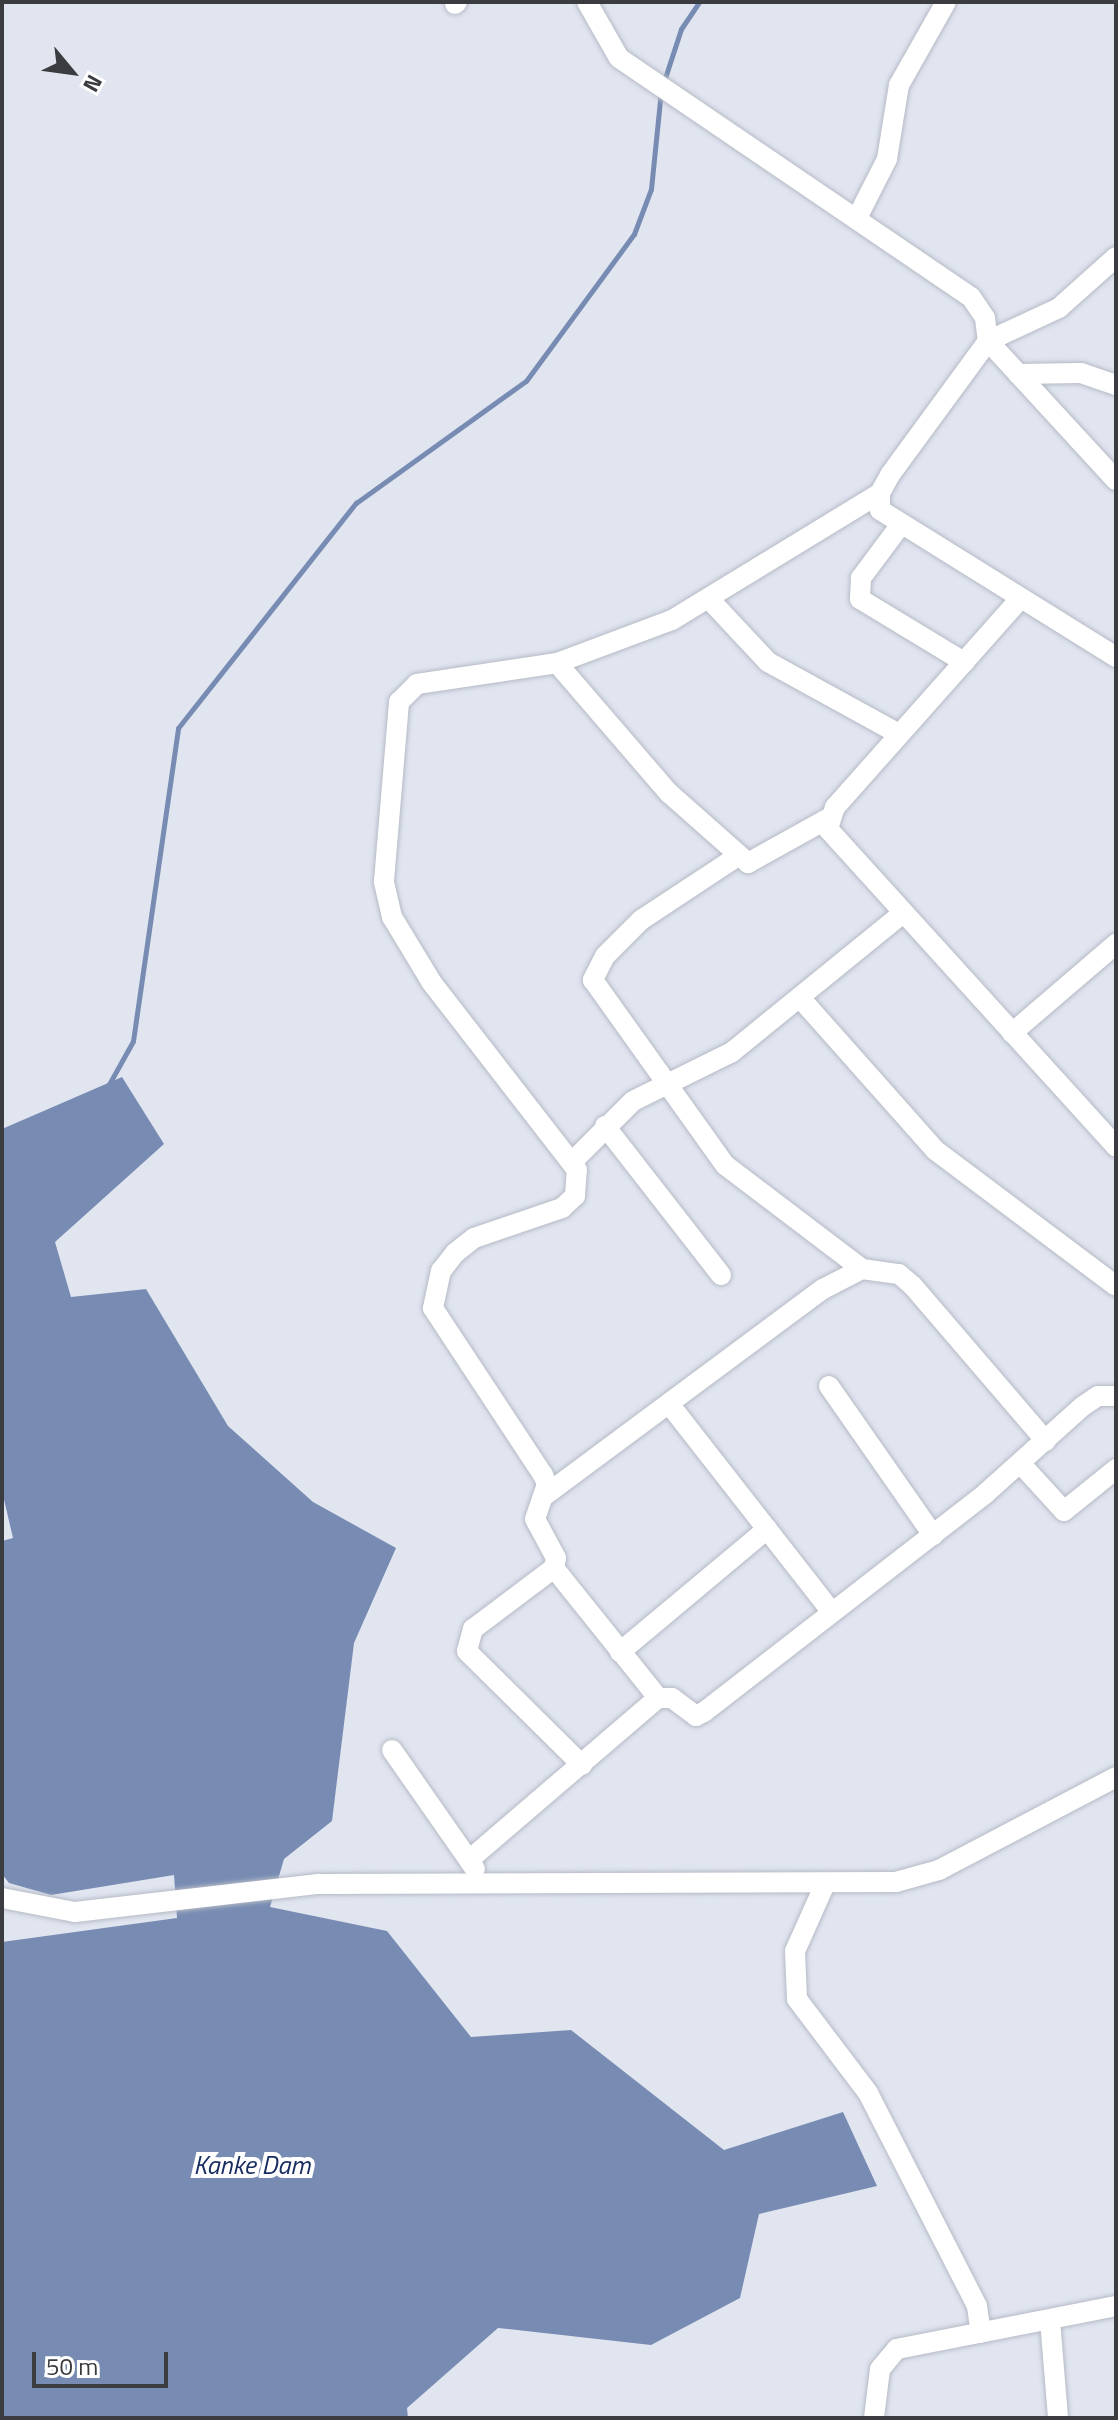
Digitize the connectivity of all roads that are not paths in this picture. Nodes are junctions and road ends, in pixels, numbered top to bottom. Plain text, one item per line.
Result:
1 (587, 2) edge
2 (946, 2) edge
3 (858, 216) junction
4 (1116, 257) edge
5 (988, 341) junction
6 (1018, 374) junction
7 (1116, 385) edge
8 (1116, 480) edge
9 (880, 493) junction
10 (899, 527) junction
11 (709, 599) junction
12 (1019, 600) junction
13 (1116, 657) edge
14 (964, 662) junction
15 (557, 663) junction
16 (899, 734) junction
17 (827, 819) junction
18 (738, 856) junction
19 (903, 913) junction
20 (1116, 944) edge
21 (802, 1000) junction
22 (1012, 1033) junction
23 (668, 1083) junction
24 (605, 1126) junction
25 (1116, 1147) edge
26 (572, 1162) junction
27 (862, 1269) junction
28 (721, 1275) dead end
29 (1116, 1286) edge
30 (829, 1386) dead end
31 (1116, 1396) edge
32 (670, 1405) junction
33 (1046, 1441) junction
34 (1020, 1463) junction
35 (1116, 1469) edge
36 (544, 1496) junction
37 (767, 1529) junction
38 (933, 1535) junction
39 (554, 1568) junction
40 (831, 1611) junction
41 (620, 1652) junction
42 (658, 1698) junction
43 (392, 1750) dead end
44 (582, 1765) junction
45 (1116, 1777) edge
46 (469, 1860) junction
47 (484, 1883) junction
48 (825, 1884) junction
49 (2, 1898) edge
50 (1116, 2306) edge
51 (1050, 2320) junction
52 (981, 2333) junction
53 (874, 2418) edge
54 (1058, 2418) edge

1 - 3 street
2 - 3 street
3 - 5 street
4 - 5 street
5 - 6 street
5 - 9 street
6 - 7 street
6 - 8 street
9 - 10 street
9 - 11 street
10 - 12 street
10 - 14 street
11 - 15 street
11 - 16 street
12 - 13 street
12 - 14 street
14 - 16 street
15 - 18 street
15 - 26 street
16 - 17 street
17 - 18 street
17 - 19 street
18 - 23 street
19 - 21 street
19 - 22 street
20 - 22 street
21 - 23 street
21 - 29 street
22 - 25 street
23 - 24 street
23 - 27 street
24 - 26 street
24 - 28 street
26 - 36 street
27 - 32 street
27 - 33 street
30 - 38 street
31 - 33 street
32 - 36 street
32 - 37 street
33 - 34 street
34 - 35 street
34 - 38 street
36 - 39 street
37 - 40 street
37 - 41 street
38 - 40 street
39 - 41 street
39 - 44 street
40 - 42 street
41 - 42 street
42 - 44 street
43 - 46 street
44 - 46 street
45 - 48 street
46 - 47 street
47 - 48 street
47 - 49 street
48 - 52 street
50 - 51 street
51 - 52 street
51 - 54 street
52 - 53 street

